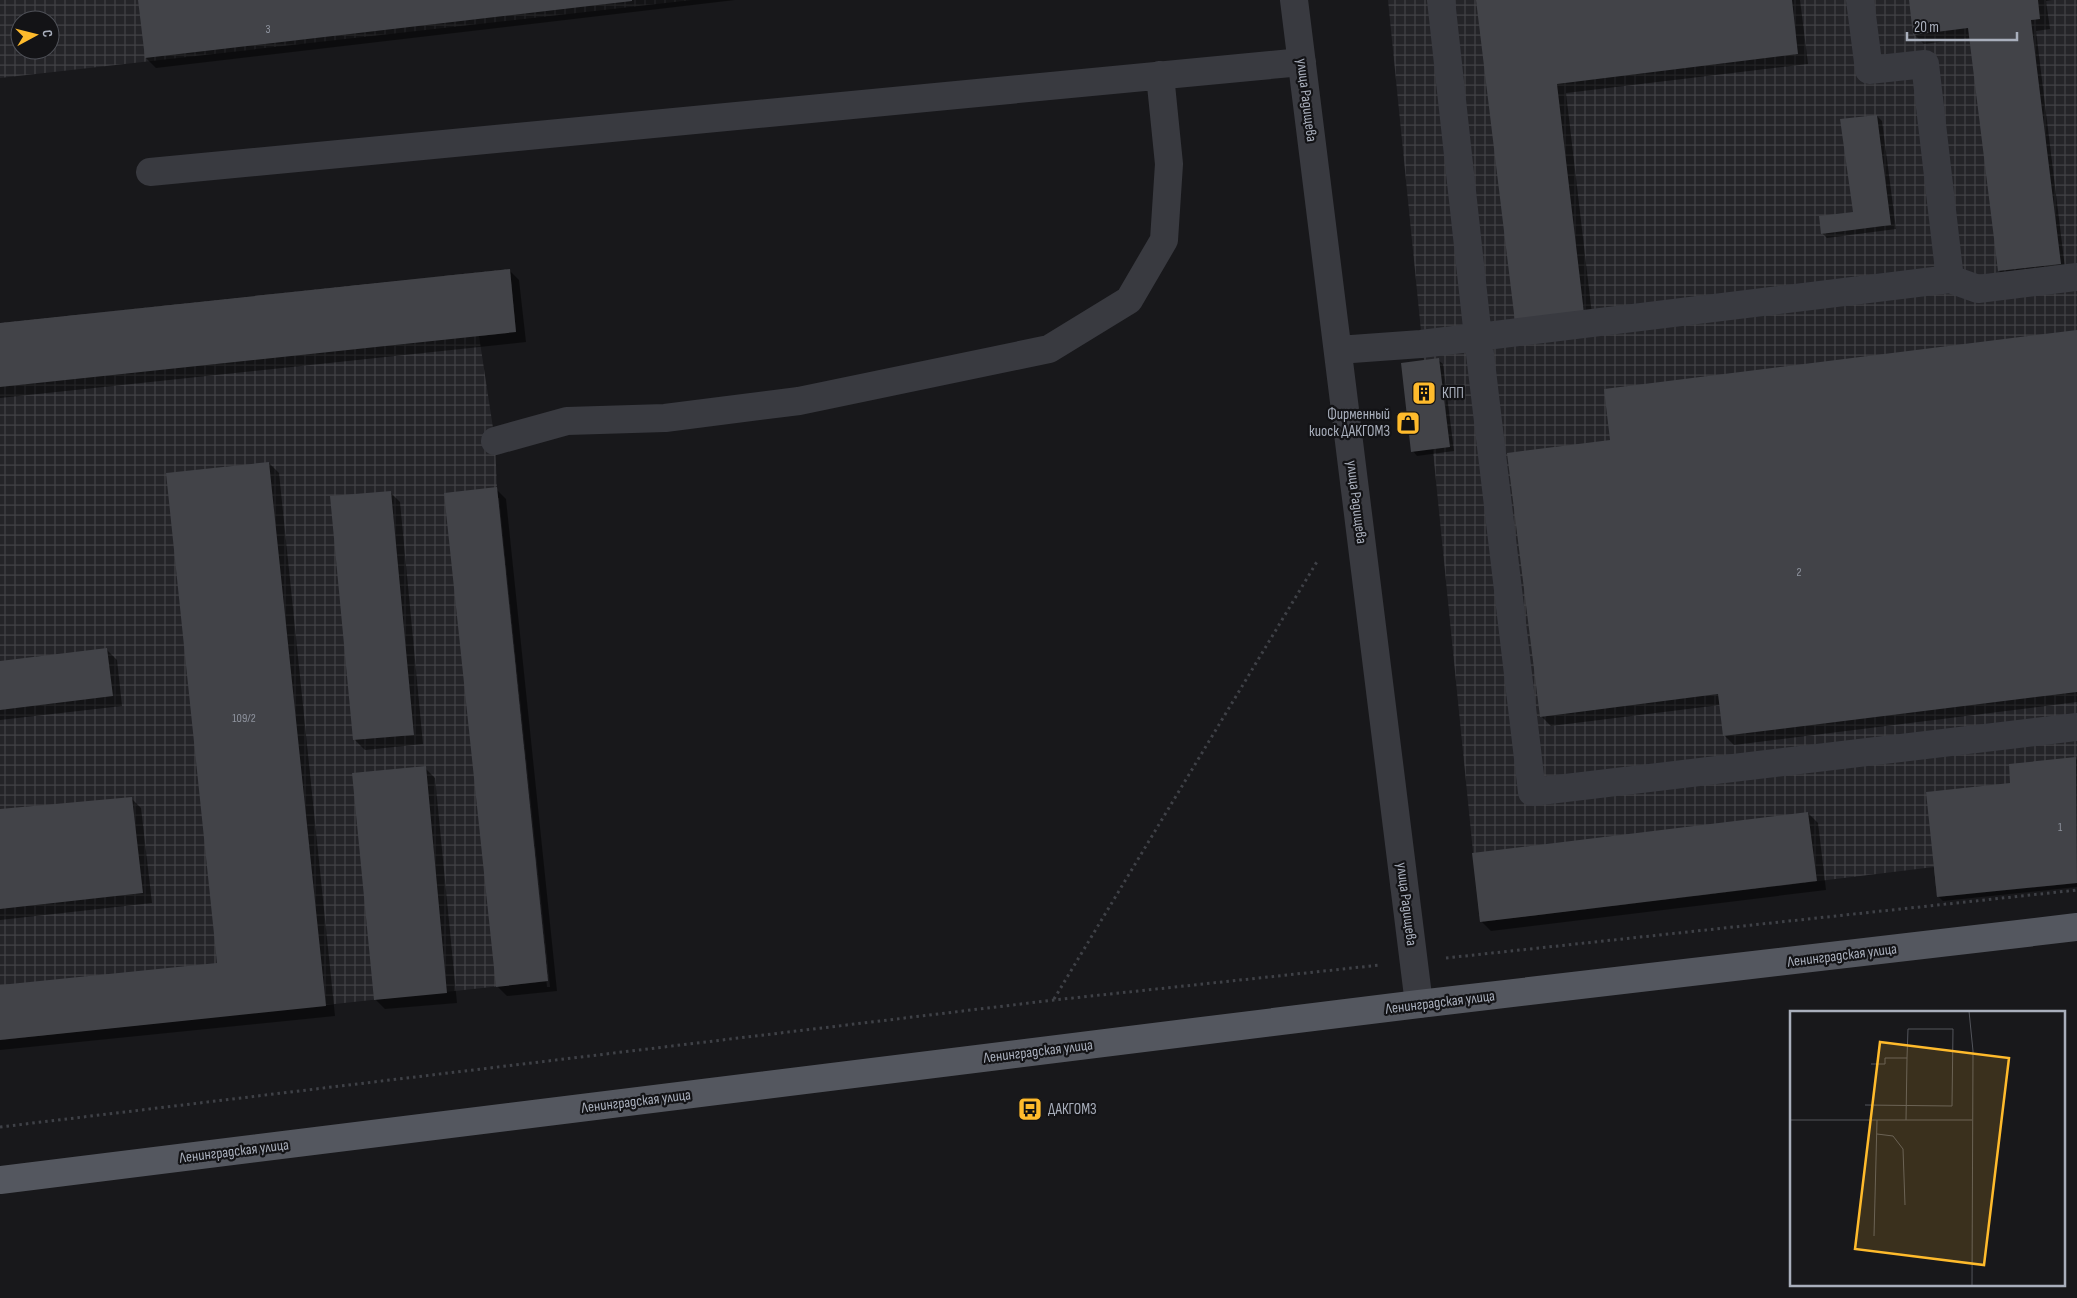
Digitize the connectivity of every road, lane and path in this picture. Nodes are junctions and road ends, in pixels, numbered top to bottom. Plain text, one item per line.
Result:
1 (1294, 0) edge
2 (1441, 0) edge
3 (1860, 0) edge
4 (1302, 62) junction
5 (1160, 75) junction
6 (150, 172) dead end
7 (2077, 277) edge
8 (1950, 279) junction
9 (1478, 338) junction
10 (1338, 350) junction
11 (495, 441) dead end
12 (1318, 560) dead end
13 (2077, 727) edge
14 (2077, 890) edge
15 (2077, 927) edge
16 (1414, 961) junction
17 (1054, 1000) junction
18 (1419, 1004) junction
19 (0, 1127) edge
20 (0, 1180) edge

1 - 4 street, улица Радищева
2 - 9 street
3 - 8 street
4 - 5 street
4 - 10 street, улица Радищева
5 - 6 street
5 - 11 street
7 - 8 street
8 - 9 street
9 - 10 street
9 - 13 street
10 - 16 street, улица Радищева
12 - 17 path
14 - 16 path
15 - 18 main road, Ленинградская улица
16 - 17 path
16 - 18 street, улица Радищева
17 - 19 path
18 - 20 main road, Ленинградская улица

